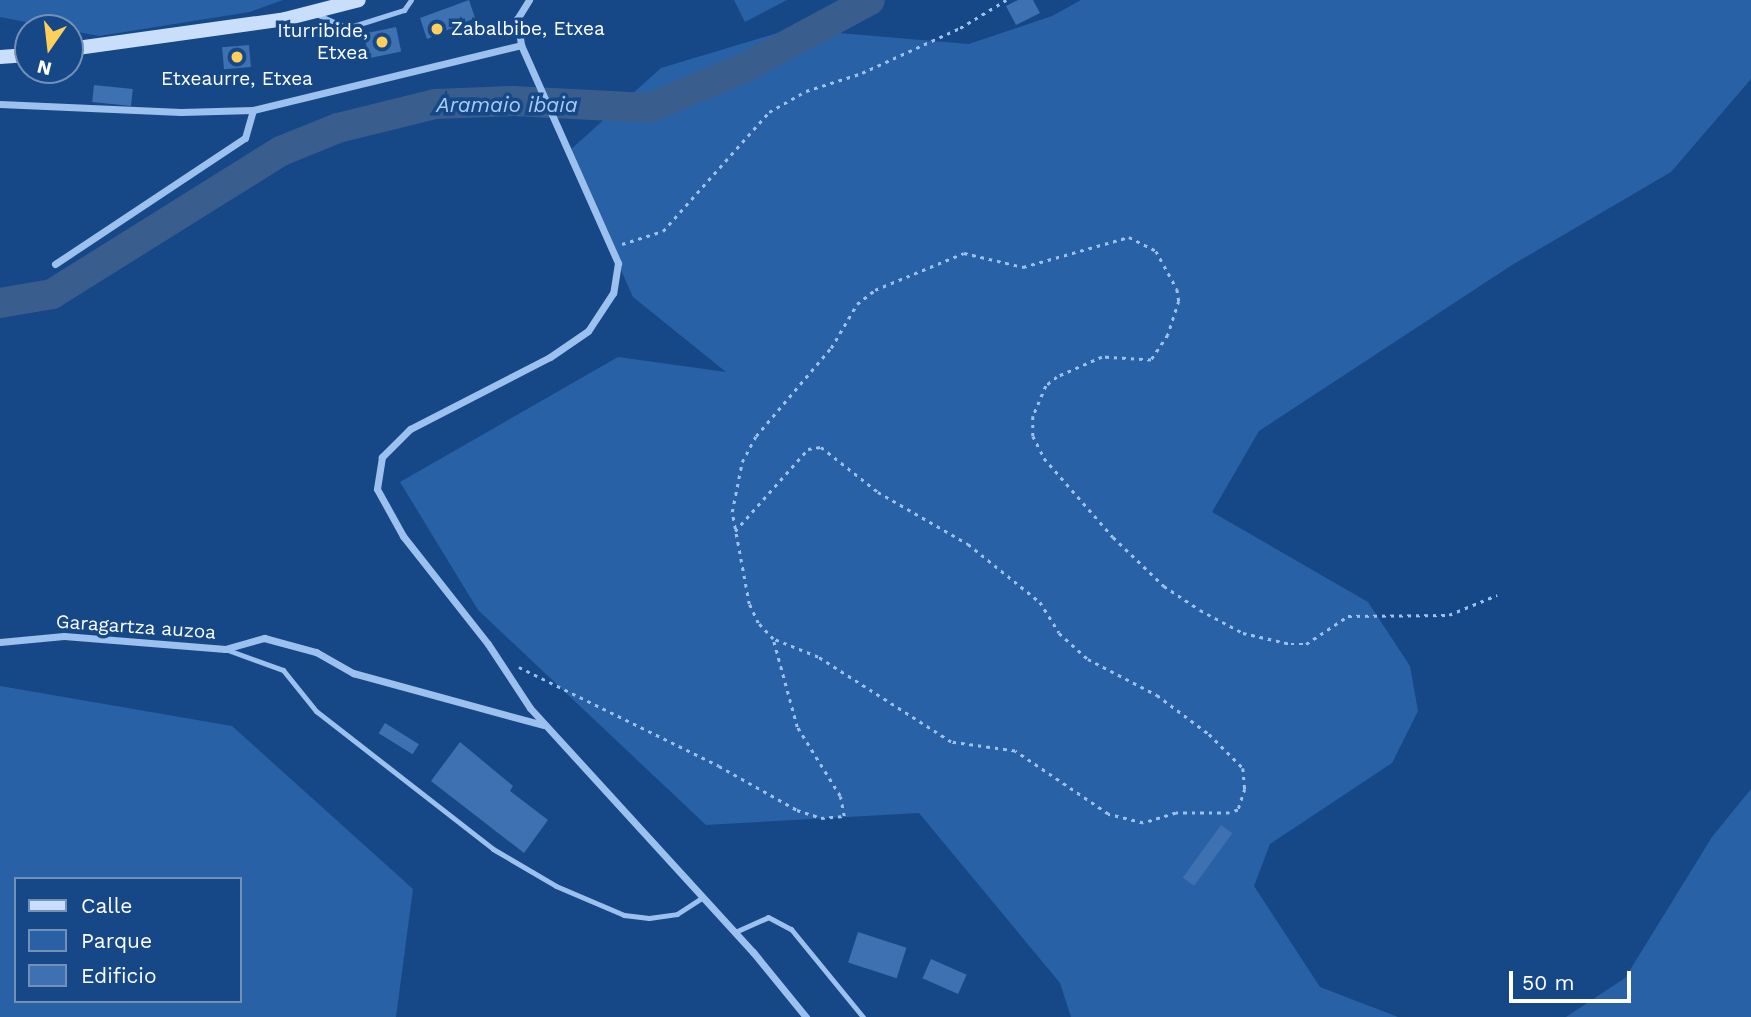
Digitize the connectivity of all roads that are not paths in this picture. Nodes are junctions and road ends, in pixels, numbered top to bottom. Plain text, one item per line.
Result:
1 (359, 0) edge
2 (411, 0) edge
3 (529, 0) edge
4 (313, 12) junction
5 (521, 45) junction
6 (84, 47) edge
7 (0, 104) edge
8 (253, 110) junction
9 (55, 264) dead end
10 (0, 642) edge
11 (225, 649) junction
12 (547, 726) junction
13 (703, 897) junction
14 (735, 932) junction
15 (806, 1017) edge
16 (863, 1017) edge

1 - 4 main road
2 - 4 lane
3 - 5 street
4 - 6 main road
5 - 8 street
5 - 12 street
7 - 8 street
8 - 9 street
10 - 11 street, Garagartza auzoa
11 - 12 street, Garagartza auzoa
11 - 13 lane
12 - 13 street
13 - 14 street
14 - 15 street
14 - 16 lane

